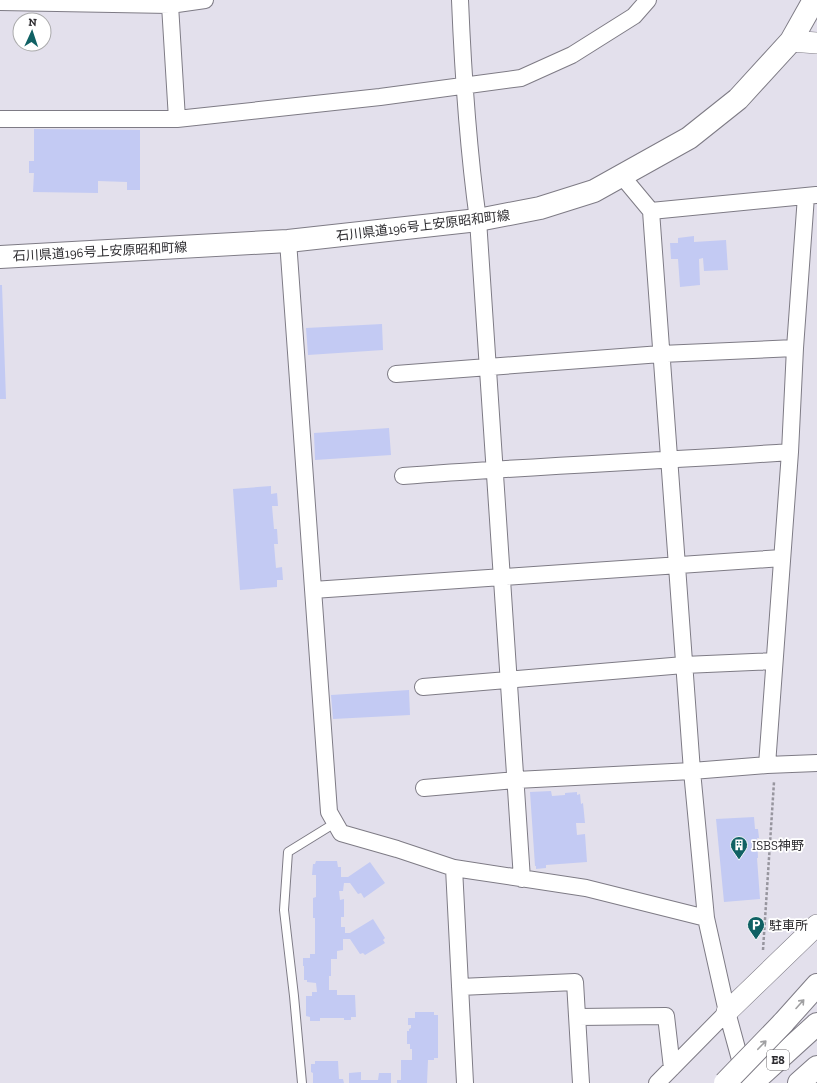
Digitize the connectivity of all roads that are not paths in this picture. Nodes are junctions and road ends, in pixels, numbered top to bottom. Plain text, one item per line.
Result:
1 (205, 0) edge
2 (460, 0) edge
3 (648, 0) edge
4 (814, 0) edge
5 (0, 2) edge
6 (169, 2) edge
7 (791, 41) junction
8 (817, 43) edge
9 (464, 86) junction
10 (0, 119) edge
11 (177, 119) junction
12 (621, 175) junction
13 (812, 195) edge
14 (650, 211) junction
15 (478, 220) junction
16 (288, 241) junction
17 (0, 257) edge
18 (795, 348) junction
19 (661, 354) junction
20 (488, 366) junction
21 (396, 374) dead end
22 (790, 452) junction
23 (669, 460) junction
24 (495, 469) junction
25 (403, 476) dead end
26 (782, 558) junction
27 (676, 565) junction
28 (502, 577) junction
29 (313, 590) junction
30 (774, 661) junction
31 (684, 665) junction
32 (509, 679) junction
33 (423, 687) dead end
34 (817, 763) edge
35 (771, 765) junction
36 (692, 771) junction
37 (516, 780) junction
38 (424, 788) dead end
39 (335, 823) junction
40 (454, 868) junction
41 (522, 879) junction
42 (706, 918) junction
43 (817, 925) edge
44 (817, 985) edge
45 (460, 987) junction
46 (727, 1012) junction
47 (578, 1017) junction
48 (810, 1031) edge
49 (672, 1068) junction
50 (302, 1083) edge
51 (465, 1083) edge
52 (582, 1083) edge
53 (657, 1083) edge
54 (726, 1083) edge
55 (746, 1083) edge
56 (752, 1083) edge

1 - 6 street
2 - 9 street
3 - 9 street
4 - 7 main road, 石川県道196号上安原昭和町線
5 - 6 street
6 - 11 street
7 - 8 street
7 - 12 main road, 石川県道196号上安原昭和町線
9 - 11 street
9 - 15 street
10 - 11 street
12 - 14 street
12 - 15 main road, 石川県道196号上安原昭和町線
13 - 14 street
13 - 18 street
14 - 19 street
15 - 16 main road, 石川県道196号上安原昭和町線
15 - 20 street
16 - 17 main road, 石川県道196号上安原昭和町線
16 - 29 street
18 - 19 street
18 - 22 street
19 - 20 street
19 - 23 street
20 - 21 street
20 - 24 street
22 - 23 street
22 - 26 street
23 - 24 street
23 - 27 street
24 - 25 street
24 - 28 street
26 - 27 street
26 - 30 street
27 - 28 street
27 - 31 street
28 - 29 street
28 - 32 street
29 - 39 street
30 - 31 street
30 - 35 street
31 - 32 street
31 - 36 street
32 - 33 street
32 - 37 street
34 - 35 street
35 - 36 street
36 - 37 street
36 - 42 street
37 - 38 street
37 - 41 street
39 - 40 street
39 - 50 lane
40 - 41 street
40 - 45 street
41 - 42 street
42 - 46 street
43 - 46 street
54 -> 44 main road, bridge
45 - 47 street
45 - 51 street
46 - 49 street
46 - 55 street
47 - 49 street
47 - 52 street
48 - 56 main road, E8
49 - 53 street

